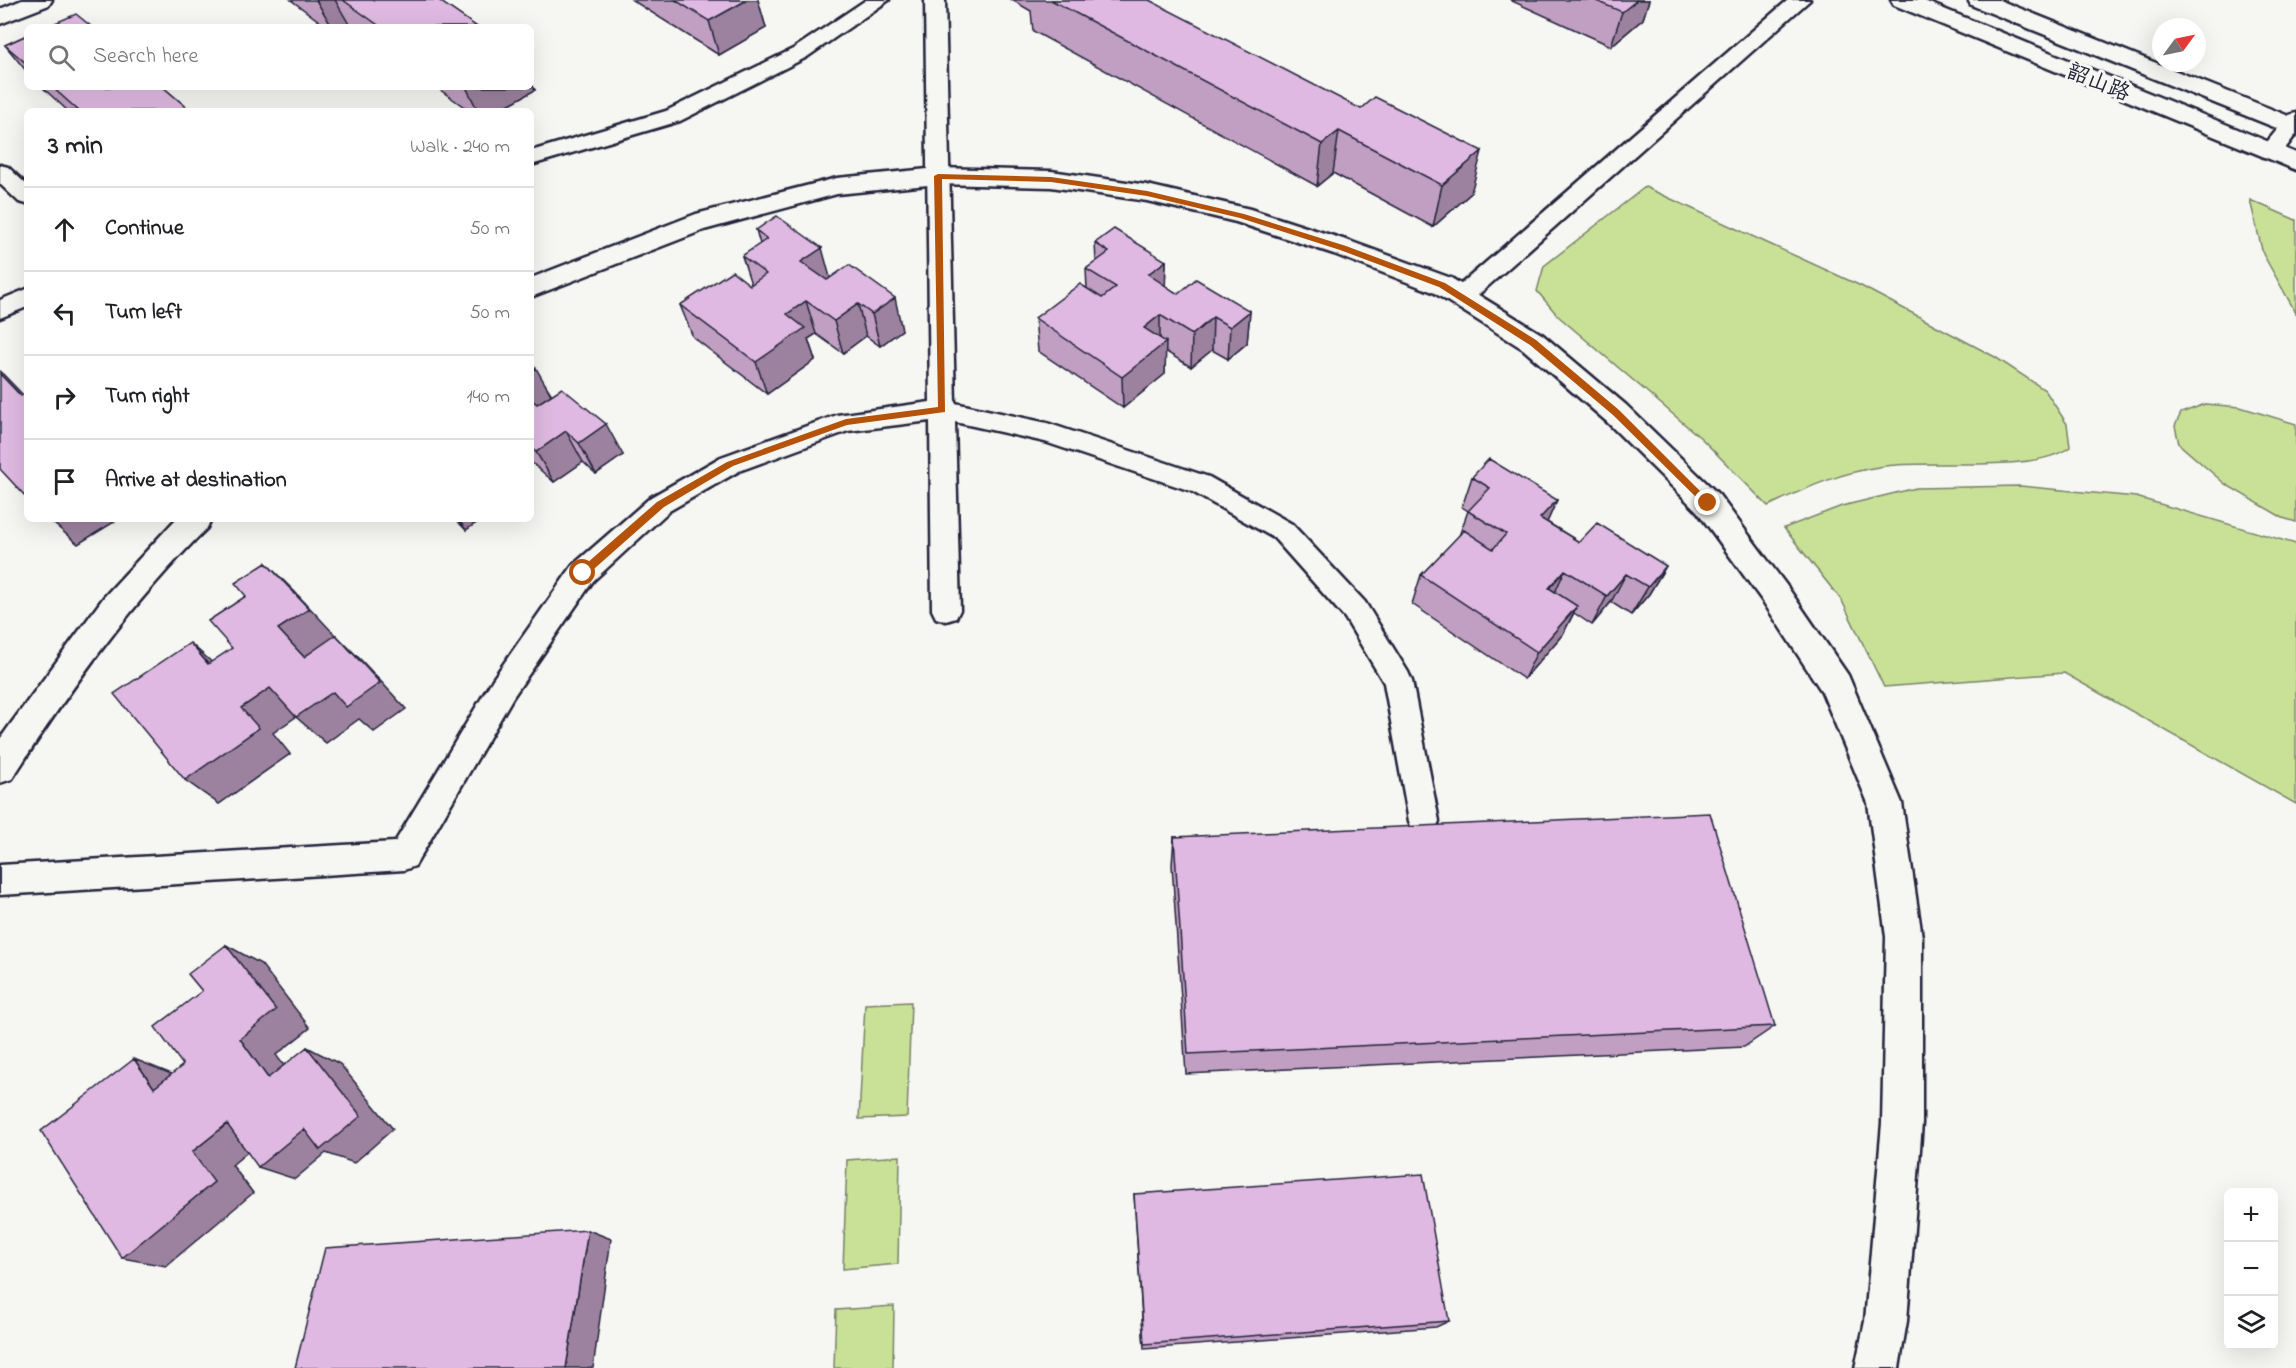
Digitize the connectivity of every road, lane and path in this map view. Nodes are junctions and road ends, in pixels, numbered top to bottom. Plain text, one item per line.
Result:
1 (41, 0) edge
2 (879, 0) edge
3 (935, 0) edge
4 (1800, 0) edge
5 (1902, 0) edge
6 (1979, 0) edge
7 (0, 17) edge
8 (2294, 125) edge
9 (2271, 152) junction
10 (534, 157) edge
11 (2296, 162) edge
12 (0, 172) edge
13 (938, 176) junction
14 (24, 194) edge
15 (534, 287) edge
16 (1461, 297) junction
17 (24, 298) edge
18 (0, 310) edge
19 (942, 410) junction
20 (193, 522) edge
21 (946, 610) dead end
22 (0, 768) edge
23 (1424, 821) dead end
24 (0, 880) edge
25 (1877, 1368) edge

1 - 7 street
2 - 10 lane
3 - 13 lane
4 - 16 lane
5 - 9 street, 韶山路
6 - 8 street, 韶山路
8 - 9 lane
9 - 11 street, 韶山路
12 - 14 lane
13 - 15 street
13 - 16 street
13 - 19 lane
16 - 25 street
17 - 18 lane
19 - 21 lane
19 - 23 lane
19 - 24 lane
20 - 22 street

